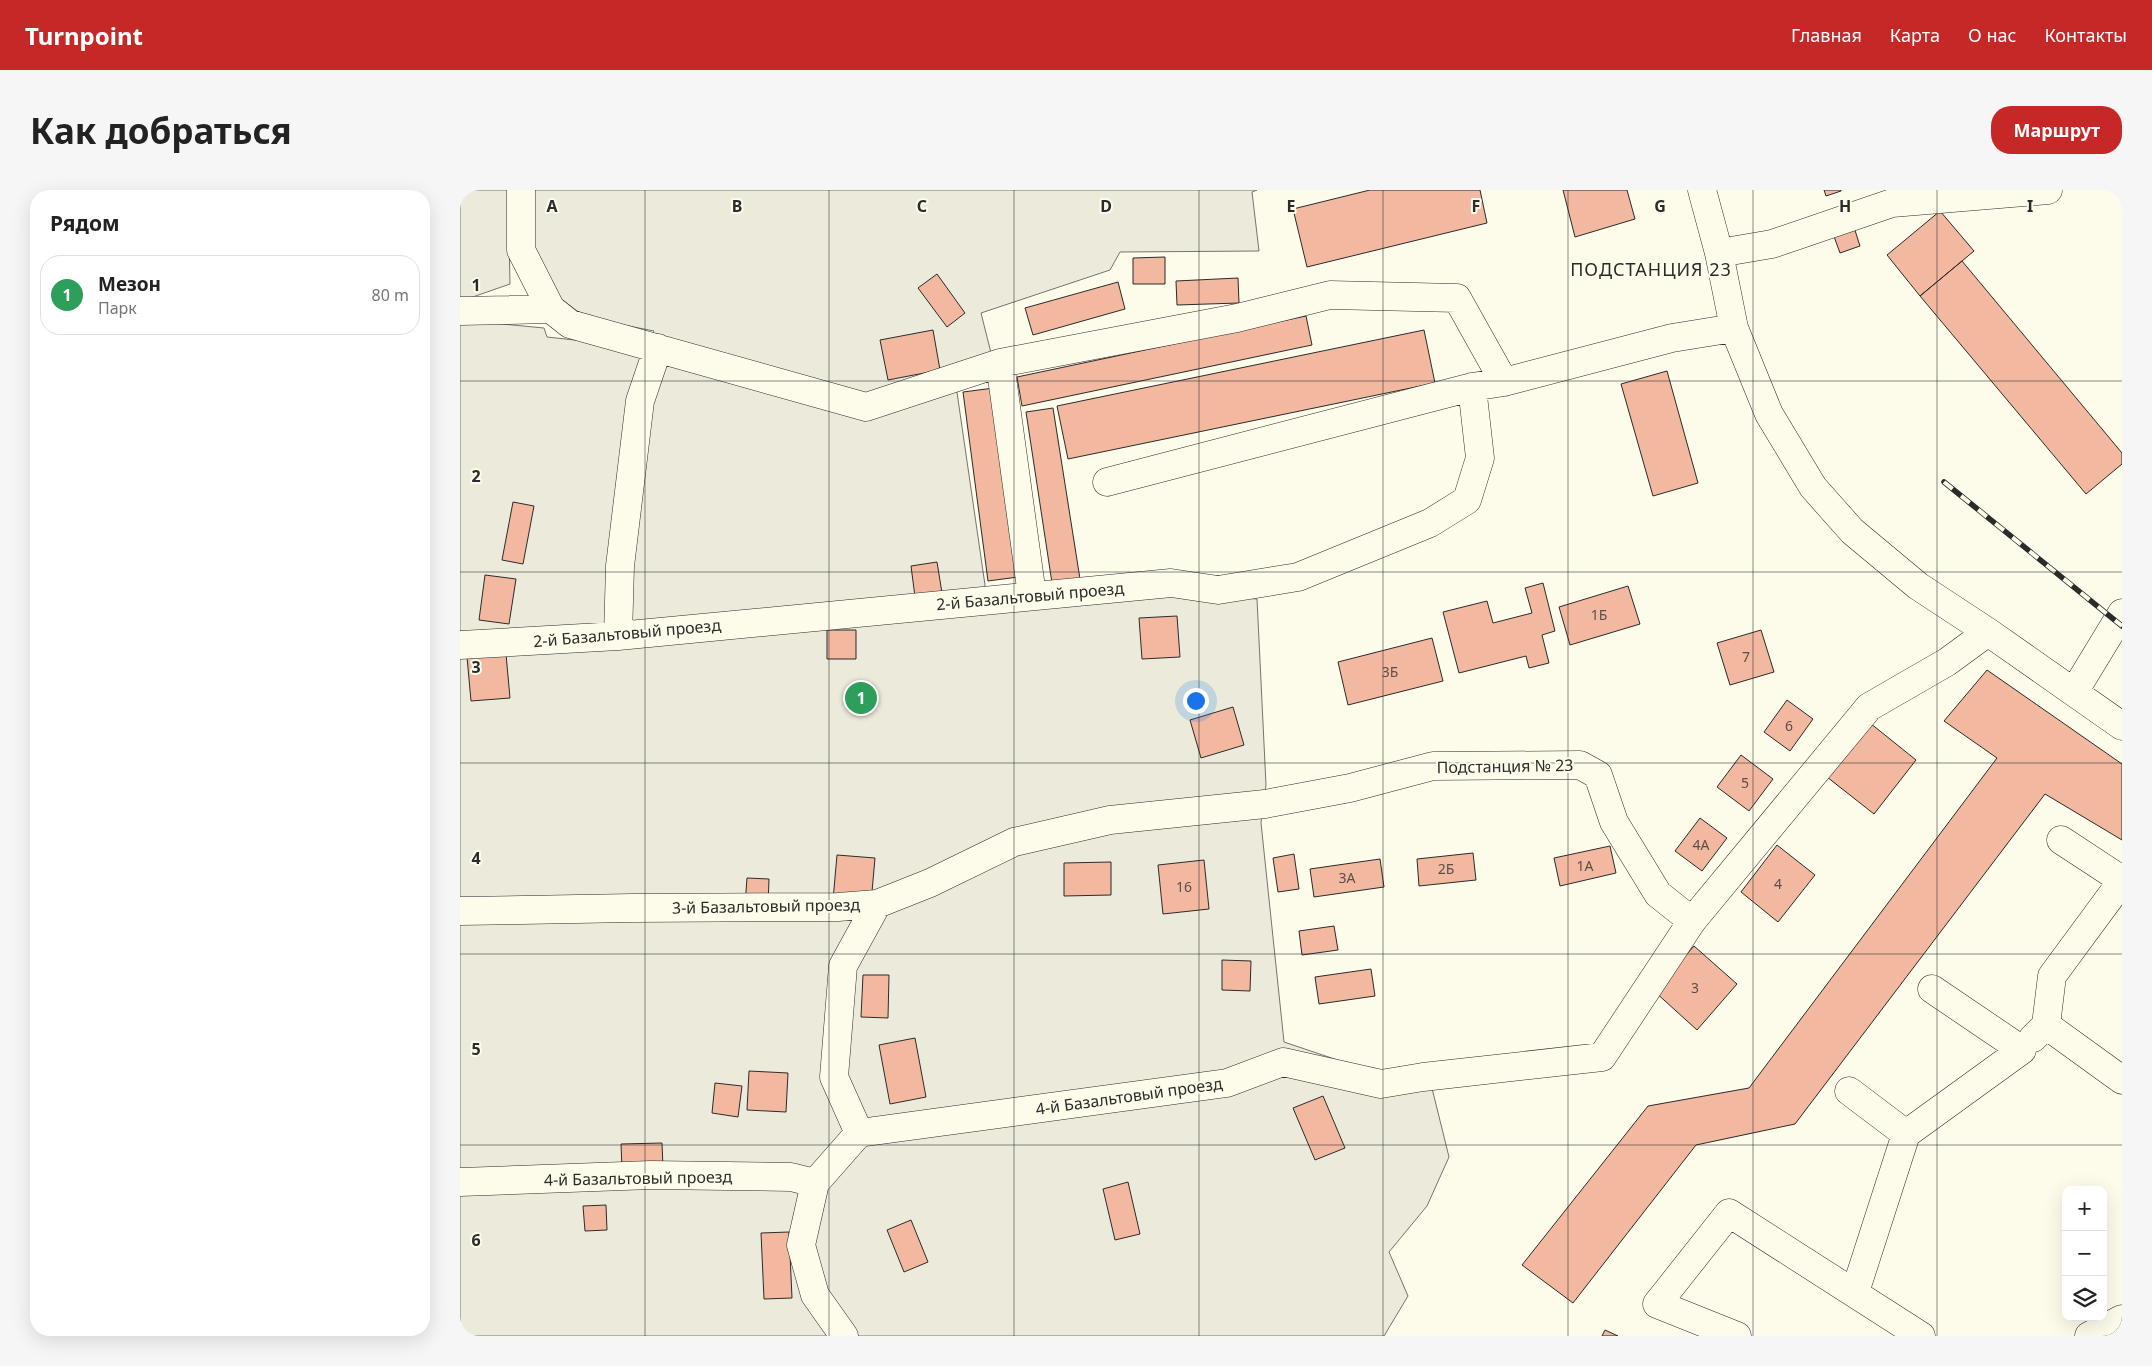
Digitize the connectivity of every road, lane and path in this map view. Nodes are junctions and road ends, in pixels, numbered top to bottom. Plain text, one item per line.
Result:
1 (521, 190) edge
2 (1702, 190) edge
3 (2048, 190) edge
4 (1890, 196) edge
5 (1719, 253) junction
6 (551, 309) junction
7 (460, 311) edge
8 (1734, 328) junction
9 (658, 348) junction
10 (1000, 363) junction
11 (1504, 382) junction
12 (1472, 386) junction
13 (1107, 482) dead end
14 (1032, 595) junction
15 (2122, 613) edge
16 (1988, 632) junction
17 (618, 636) junction
18 (460, 645) edge
19 (2074, 692) junction
20 (2122, 726) edge
21 (1266, 804) joint
22 (2061, 840) dead end
23 (2122, 881) edge
24 (877, 904) junction
25 (460, 911) edge
26 (1692, 921) junction
27 (1932, 989) dead end
28 (2046, 1025) junction
29 (2022, 1050) junction
30 (2122, 1080) edge
31 (1849, 1091) dead end
32 (859, 1134) junction
33 (1906, 1134) junction
34 (460, 1182) edge
35 (815, 1183) junction
36 (1855, 1292) junction
37 (2122, 1320) edge
38 (844, 1336) edge
39 (1737, 1336) edge
40 (1921, 1336) edge
41 (2089, 1336) edge

1 - 6 street
2 - 5 street
3 - 4 street
4 - 5 street
5 - 8 street
6 - 7 street
6 - 9 street
8 - 11 street
8 - 16 street
9 - 10 street
9 - 17 street
10 - 11 street
10 - 14 street
11 - 12 street
12 - 13 street
12 - 14 street, 2-й Базальтовый проезд
14 - 17 street, 2-й Базальтовый проезд
15 - 19 street
16 - 19 street
16 - 26 street
17 - 18 street, 2-й Базальтовый проезд
19 - 20 street
21 - 24 street, 3-й Базальтовый проезд
21 - 26 street, Подстанция № 23
22 - 23 street
23 - 28 street
24 - 25 street, 3-й Базальтовый проезд
24 - 32 street
26 - 32 street, 4-й Базальтовый проезд
27 - 29 street
28 - 29 street
28 - 30 street
29 - 33 street
31 - 33 street
32 - 35 street
33 - 36 street
34 - 35 street, 4-й Базальтовый проезд
35 - 38 street
36 - 39 street
36 - 40 street
37 - 41 street

